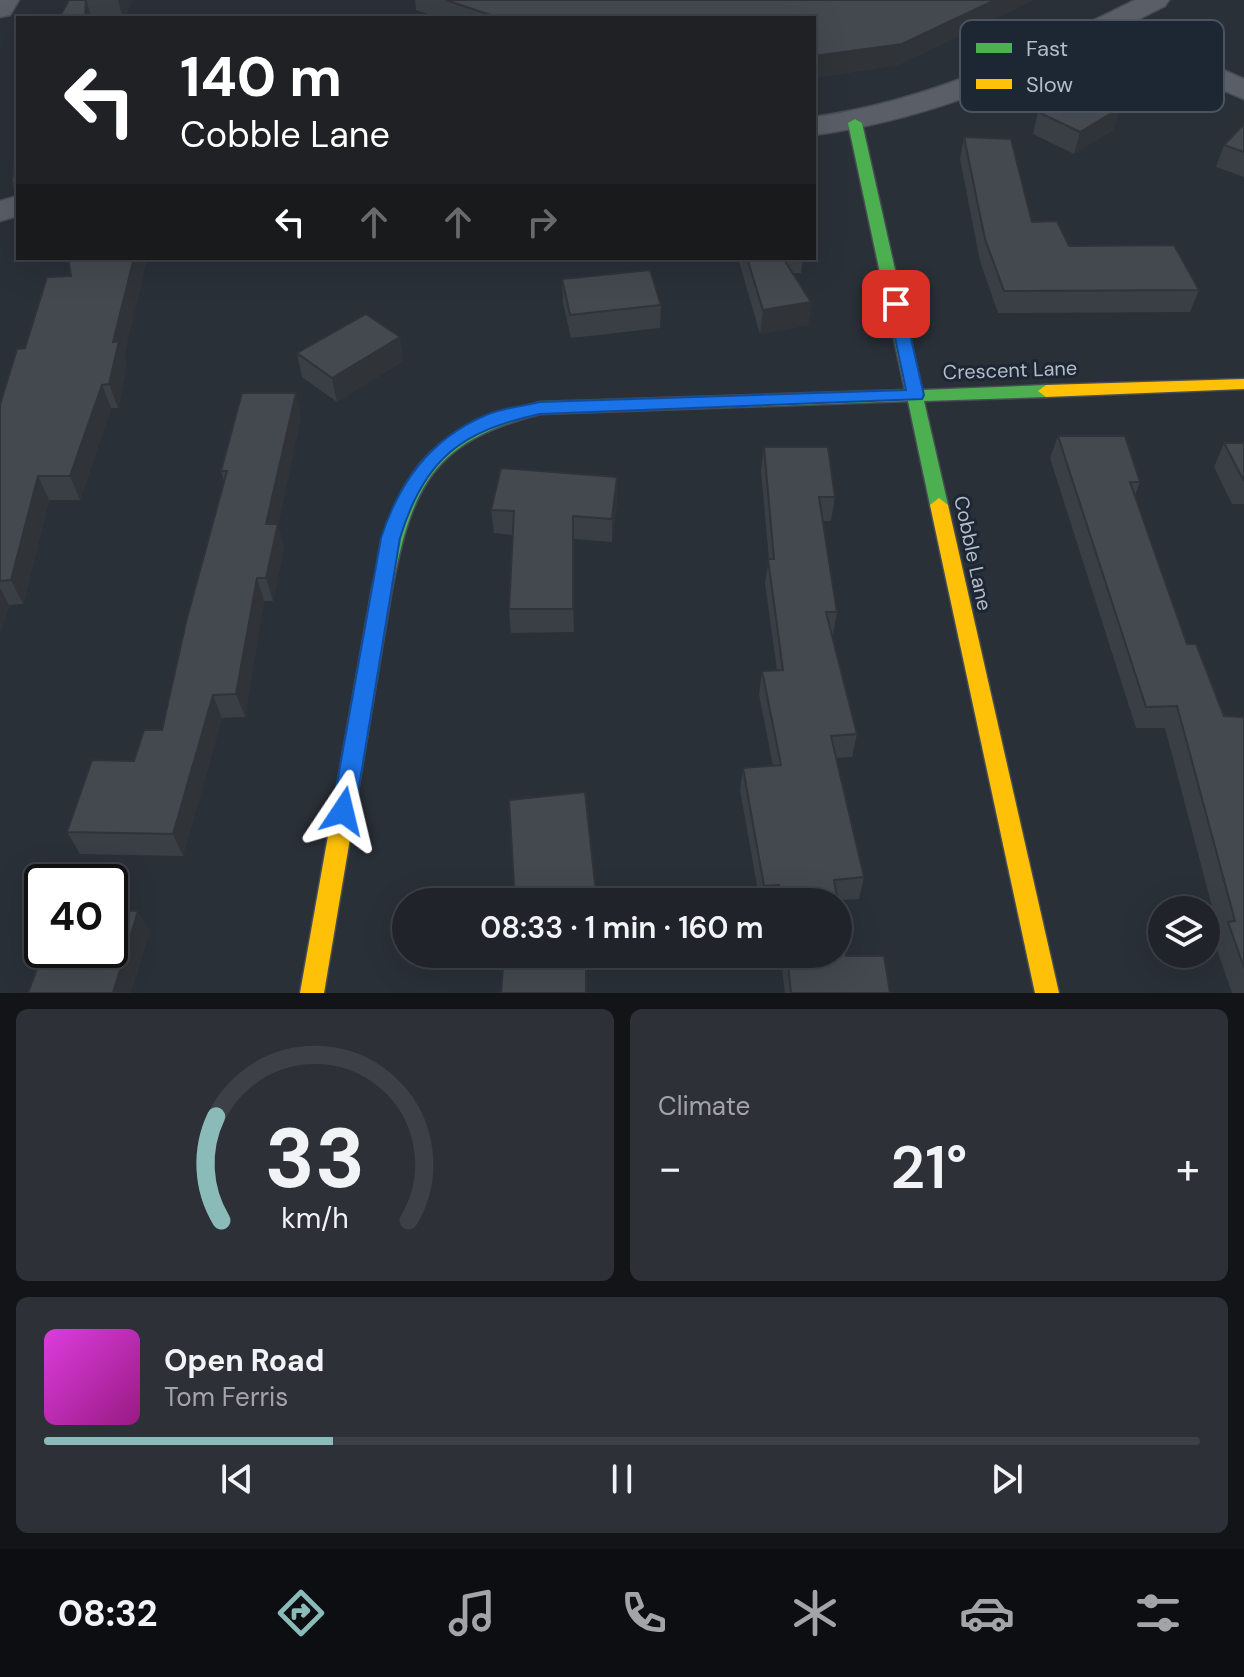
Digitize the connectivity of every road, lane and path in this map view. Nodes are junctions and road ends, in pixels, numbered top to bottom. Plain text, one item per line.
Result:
1 (6, 0) edge
2 (1156, 0) edge
3 (0, 9) edge
4 (1117, 20) edge
5 (1224, 81) edge
6 (1244, 90) edge
7 (960, 91) edge
8 (855, 123) junction
9 (816, 126) edge
10 (1244, 384) edge
11 (916, 395) junction
12 (312, 993) edge
13 (1047, 993) edge

1 - 3 street
2 - 4 street
5 - 6 street
7 - 8 street
8 - 9 street
8 - 11 street, Cobble Lane
10 - 11 street, Crescent Lane
11 - 12 street, Crescent Lane
11 - 13 street, Cobble Lane

